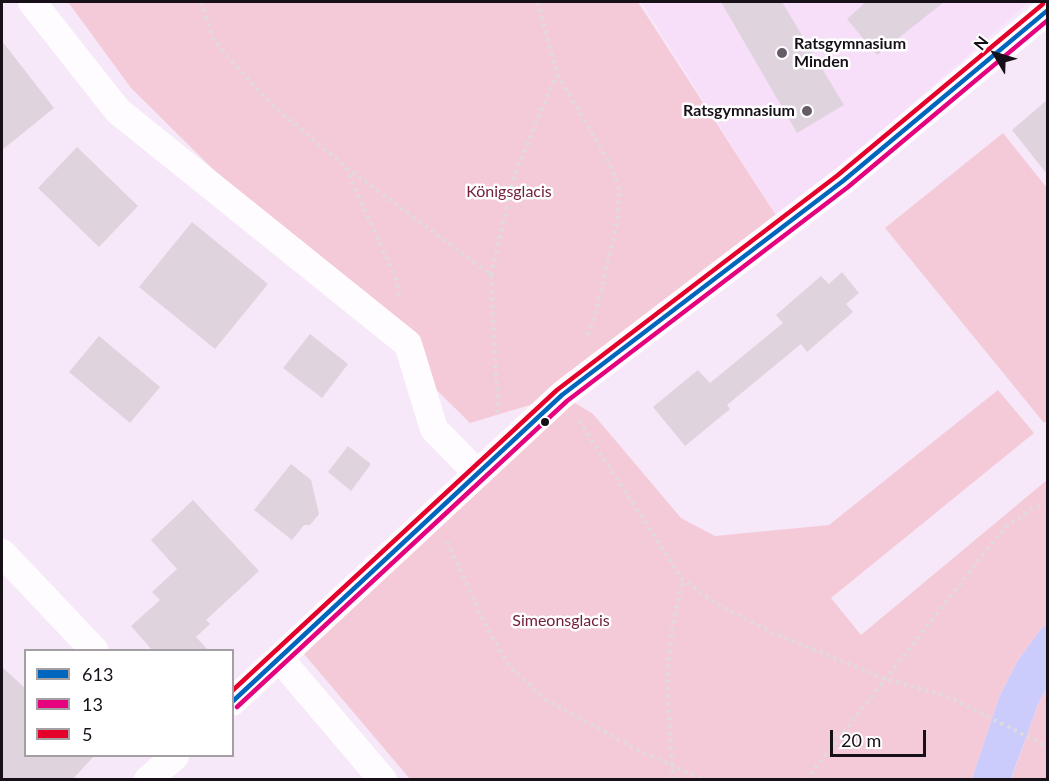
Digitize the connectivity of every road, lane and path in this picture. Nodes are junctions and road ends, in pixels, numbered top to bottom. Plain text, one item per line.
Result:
1 (32, 2) edge
2 (201, 2) edge
3 (538, 2) edge
4 (1047, 10) edge
5 (557, 74) junction
6 (346, 167) junction
7 (491, 275) junction
8 (585, 341) dead end
9 (408, 344) junction
10 (562, 395) junction
11 (498, 416) dead end
12 (477, 473) junction
13 (1047, 505) edge
14 (434, 514) junction
15 (2, 553) edge
16 (682, 580) junction
17 (92, 649) edge
18 (280, 659) junction
19 (886, 679) junction
20 (234, 700) edge
21 (1047, 747) edge
22 (174, 757) edge
23 (673, 766) junction
24 (148, 780) edge
25 (383, 780) edge
26 (673, 780) edge
27 (704, 780) edge
28 (806, 780) edge

1 - 9 street
2 - 6 path
3 - 5 path
4 - 10 street
5 - 7 path
5 - 8 path
6 - 7 path
6 - 9 path
7 - 11 path
9 - 12 street
10 - 12 street
10 - 16 path
12 - 14 street
13 - 19 path
14 - 18 street
14 - 23 path
15 - 17 street
16 - 19 path
16 - 23 path
18 - 20 street
18 - 25 street
19 - 21 path
19 - 28 path
22 - 24 street
23 - 26 path
23 - 27 path

